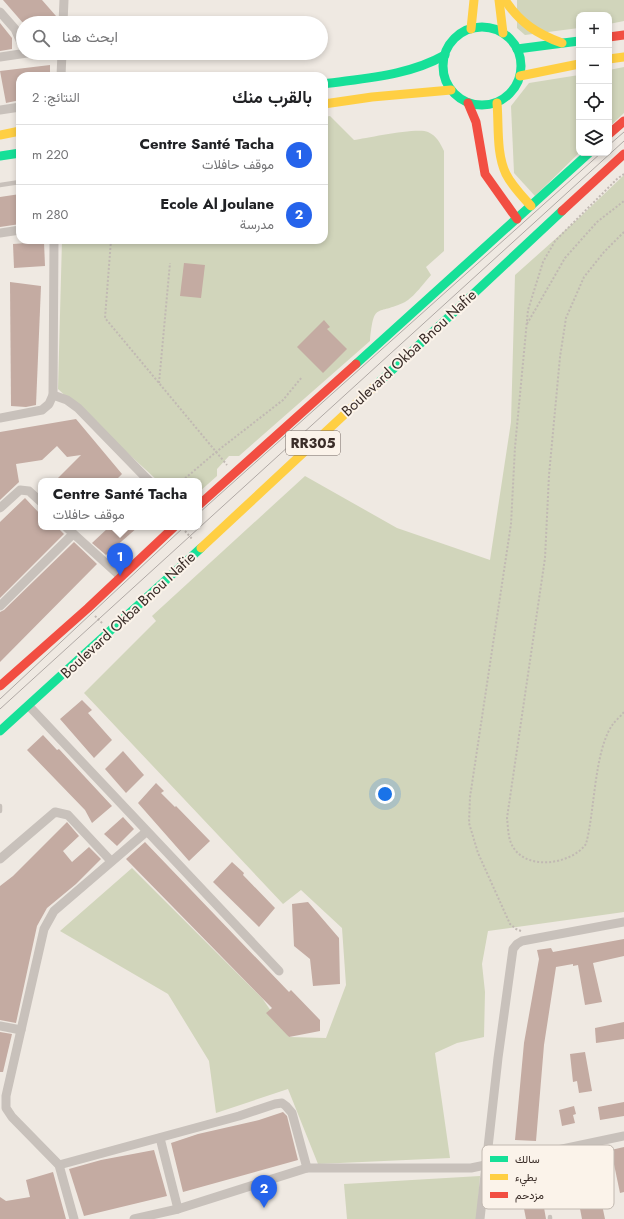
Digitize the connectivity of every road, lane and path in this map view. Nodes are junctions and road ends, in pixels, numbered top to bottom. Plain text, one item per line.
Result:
1 (474, 0) edge
2 (499, 0) edge
3 (505, 0) edge
4 (62, 2) edge
5 (0, 12) edge
6 (63, 16) edge
7 (471, 29) junction
8 (16, 31) edge
9 (503, 33) junction
10 (624, 35) edge
11 (612, 37) edge
12 (576, 41) edge
13 (562, 43) junction
14 (517, 49) junction
15 (16, 55) edge
16 (445, 55) junction
17 (0, 57) edge
18 (624, 57) edge
19 (612, 59) edge
20 (62, 60) edge
21 (576, 65) edge
22 (61, 72) edge
23 (520, 76) junction
24 (328, 83) edge
25 (451, 90) junction
26 (328, 103) edge
27 (468, 103) junction
28 (497, 103) junction
29 (16, 108) edge
30 (0, 110) edge
31 (624, 121) edge
32 (612, 131) edge
33 (16, 132) edge
34 (0, 135) edge
35 (16, 154) edge
36 (624, 154) edge
37 (0, 156) edge
38 (586, 156) edge
39 (624, 174) edge
40 (16, 183) edge
41 (0, 185) edge
42 (624, 201) edge
43 (531, 206) junction
44 (517, 219) junction
45 (16, 231) edge
46 (624, 232) edge
47 (0, 233) edge
48 (54, 244) edge
49 (111, 244) edge
50 (170, 263) dead end
51 (526, 325) junction
52 (302, 377) dead end
53 (159, 384) junction
54 (54, 395) junction
55 (0, 418) edge
56 (216, 452) junction
57 (234, 473) junction
58 (146, 478) edge
59 (186, 478) edge
60 (38, 499) edge
61 (202, 502) edge
62 (2, 505) edge
63 (69, 530) edge
64 (175, 530) edge
65 (182, 530) edge
66 (73, 534) junction
67 (200, 549) junction
68 (120, 576) junction
69 (0, 606) edge
70 (88, 608) junction
71 (110, 632) junction
72 (0, 686) edge
73 (29, 706) junction
74 (624, 712) edge
75 (0, 731) edge
76 (0, 806) edge
77 (0, 811) edge
78 (146, 832) junction
79 (0, 859) edge
80 (111, 861) junction
81 (624, 922) edge
82 (522, 932) dead end
83 (279, 971) dead end
84 (0, 1026) edge
85 (21, 1030) junction
86 (624, 1136) edge
87 (160, 1138) junction
88 (488, 1145) edge
89 (583, 1145) edge
90 (58, 1165) junction
91 (482, 1166) edge
92 (307, 1168) junction
93 (482, 1201) edge
94 (178, 1209) junction
95 (74, 1219) edge
96 (134, 1219) edge
97 (480, 1219) edge

1 - 7 main road
2 - 9 main road
3 - 13 main road
4 - 6 street
5 - 8 street
7 - 9 main road
7 - 16 main road
9 - 14 main road
10 - 11 main road
12 - 13 main road
13 - 14 main road
14 - 23 main road
15 - 17 street
16 - 24 main road
16 - 25 main road
18 - 19 main road
20 - 22 street
21 - 23 main road
23 - 28 main road
25 - 26 main road
25 - 27 main road
27 - 28 main road
27 - 44 main road
28 - 43 main road
29 - 30 street
31 - 32 main road
33 - 34 main road
35 - 37 main road
36 - 67 main road, Boulevard Okba Bnou Nafie / RR305
38 - 43 main road, Boulevard Okba Bnou Nafie / RR305
39 - 51 path
40 - 41 lane
42 - 51 path
43 - 44 main road, Boulevard Okba Bnou Nafie / RR305
44 - 57 main road, Boulevard Okba Bnou Nafie / RR305
45 - 47 street
46 - 74 path
48 - 54 street
49 - 53 path
50 - 53 path
51 - 82 path
52 - 56 path
53 - 56 path
54 - 55 street
54 - 58 street
56 - 57 path
56 - 59 path
57 - 61 main road, Boulevard Okba Bnou Nafie / RR305
60 - 62 street
63 - 66 street
64 - 68 main road
65 - 67 path
66 - 68 street
66 - 69 street
67 - 71 main road, Boulevard Okba Bnou Nafie / RR305
68 - 70 main road
70 - 71 path
70 - 72 main road
71 - 73 main road, Boulevard Okba Bnou Nafie / RR305
73 - 75 main road, Boulevard Okba Bnou Nafie / RR305
73 - 78 street
76 - 77 lane
78 - 80 street
78 - 83 street
79 - 80 street
80 - 85 street
81 - 88 street
84 - 85 street
85 - 90 street
86 - 89 street
87 - 90 street
87 - 92 street
87 - 94 street
90 - 95 street
91 - 92 street
92 - 94 street
93 - 97 street
94 - 96 street

